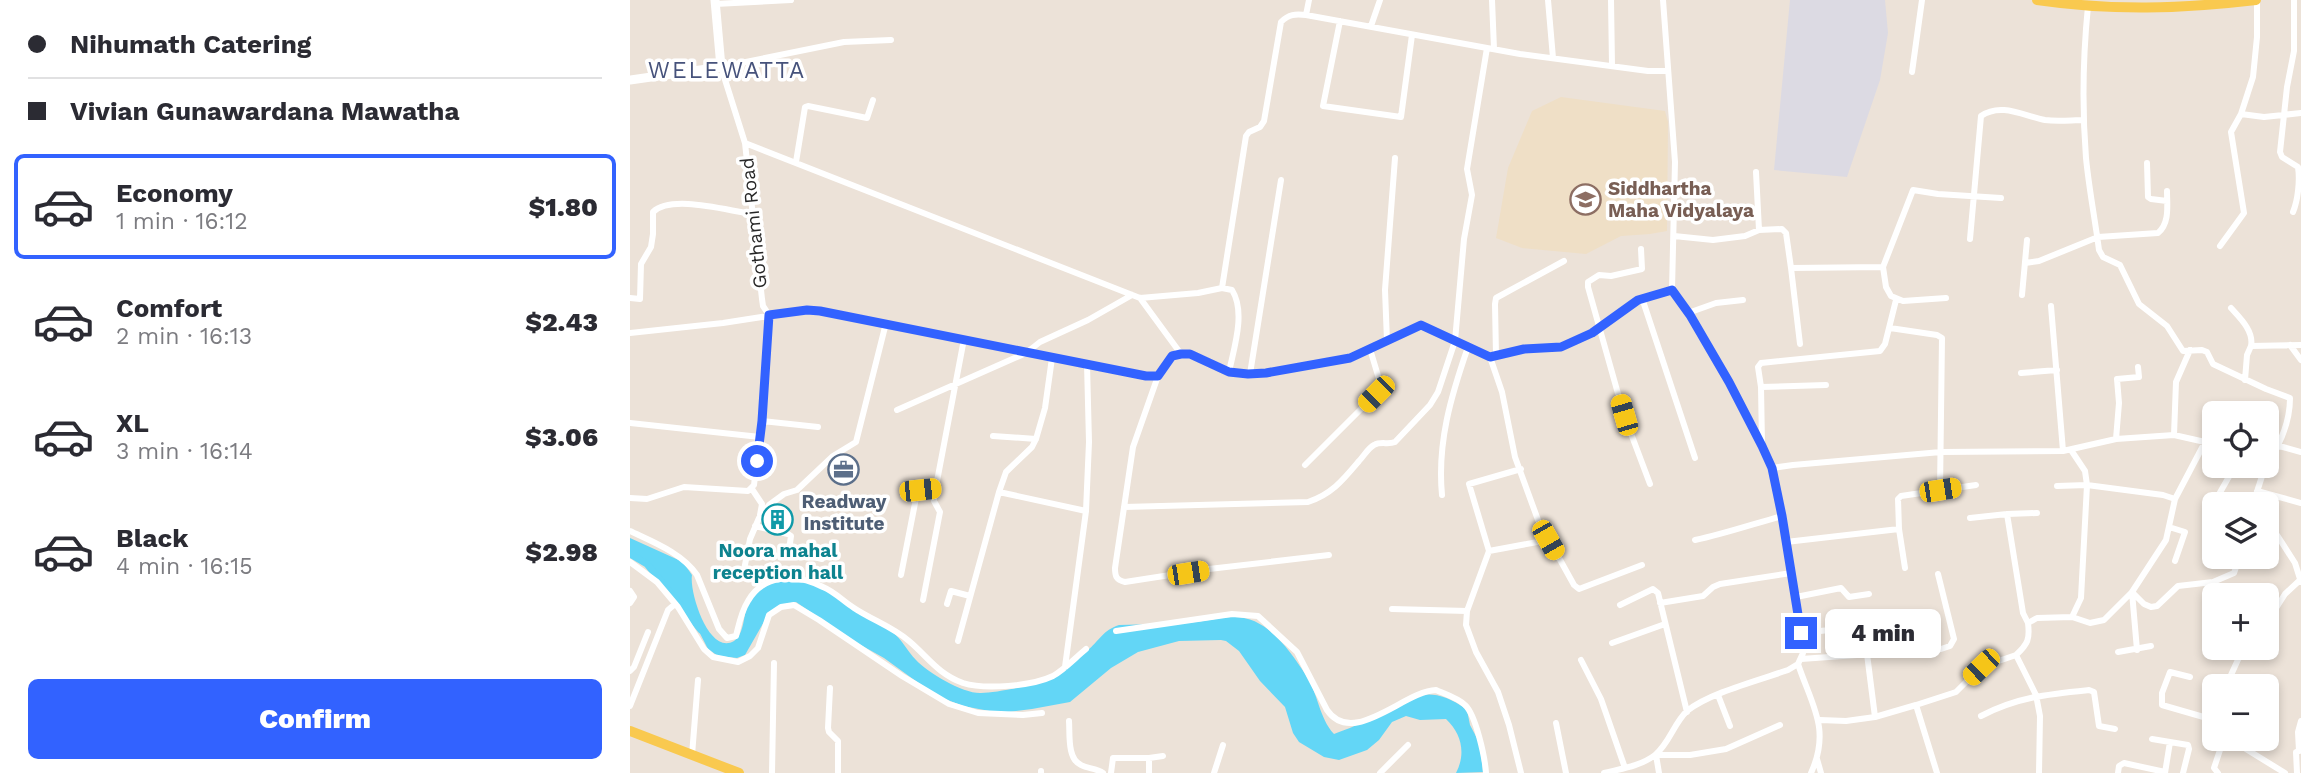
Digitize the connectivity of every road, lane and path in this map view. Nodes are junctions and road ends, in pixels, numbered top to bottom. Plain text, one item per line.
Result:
1 (791, 0) edge
2 (1309, 0) edge
3 (1380, 0) edge
4 (1492, 0) edge
5 (1549, 0) edge
6 (1611, 0) edge
7 (1663, 0) edge
8 (1922, 0) edge
9 (2037, 0) edge
10 (2257, 0) edge
11 (2294, 0) edge
12 (715, 2) edge
13 (2088, 6) junction
14 (1306, 15) junction
15 (1340, 21) junction
16 (1371, 26) junction
17 (1412, 34) junction
18 (891, 40) dead end
19 (1491, 49) junction
20 (1553, 58) junction
21 (1612, 65) junction
22 (721, 67) junction
23 (1667, 71) junction
24 (1912, 72) dead end
25 (630, 80) edge
26 (873, 100) dead end
27 (2301, 113) edge
28 (2241, 114) junction
29 (2284, 115) junction
30 (2084, 120) junction
31 (744, 143) junction
32 (1395, 158) dead end
33 (796, 162) junction
34 (2147, 163) dead end
35 (2299, 166) edge
36 (1756, 172) dead end
37 (1281, 180) dead end
38 (2167, 191) dead end
39 (1973, 197) junction
40 (2001, 198) dead end
41 (2167, 201) junction
42 (2292, 212) dead end
43 (753, 214) junction
44 (1759, 230) junction
45 (1675, 236) junction
46 (2098, 237) junction
47 (1970, 239) dead end
48 (2027, 240) dead end
49 (2220, 246) dead end
50 (1641, 249) dead end
51 (1564, 261) dead end
52 (2025, 263) junction
53 (1883, 267) junction
54 (1791, 268) junction
55 (1223, 289) junction
56 (1672, 290) junction
57 (1132, 295) junction
58 (2022, 295) dead end
59 (1140, 298) junction
60 (1946, 298) dead end
61 (630, 299) edge
62 (1642, 299) junction
63 (1743, 300) dead end
64 (1896, 300) junction
65 (2051, 306) dead end
66 (2231, 308) dead end
67 (1688, 313) junction
68 (769, 315) junction
69 (886, 323) junction
70 (1890, 328) junction
71 (1599, 329) junction
72 (630, 333) edge
73 (964, 339) junction
74 (1387, 341) junction
75 (1455, 341) junction
76 (1800, 344) dead end
77 (2290, 345) junction
78 (2301, 345) edge
79 (2251, 346) junction
80 (1468, 347) junction
81 (1370, 349) junction
82 (2190, 350) junction
83 (1026, 353) junction
84 (1181, 354) junction
85 (1493, 357) junction
86 (1052, 358) junction
87 (2301, 360) edge
88 (1087, 364) junction
89 (2138, 367) dead end
90 (2057, 370) junction
91 (1229, 372) junction
92 (2021, 373) dead end
93 (1250, 374) junction
94 (1158, 376) junction
95 (2245, 380) junction
96 (956, 384) junction
97 (1826, 385) dead end
98 (1761, 387) junction
99 (897, 410) dead end
100 (762, 421) junction
101 (630, 423) edge
102 (818, 427) dead end
103 (993, 436) dead end
104 (2174, 436) junction
105 (760, 437) junction
106 (1036, 439) junction
107 (2116, 439) junction
108 (2202, 441) edge
109 (1762, 446) junction
110 (2279, 446) joint
111 (2202, 448) edge
112 (2067, 451) junction
113 (1941, 452) junction
114 (2301, 452) edge
115 (1695, 458) dead end
116 (1305, 465) dead end
117 (1772, 468) junction
118 (1521, 469) junction
119 (2261, 478) edge
120 (1650, 484) dead end
121 (1976, 485) dead end
122 (2087, 485) junction
123 (2057, 486) dead end
124 (936, 488) junction
125 (752, 489) junction
126 (1940, 490) junction
127 (2257, 491) joint
128 (999, 492) junction
129 (1442, 495) dead end
130 (630, 498) edge
131 (2175, 499) junction
132 (2301, 503) edge
133 (1124, 507) junction
134 (1086, 510) junction
135 (2037, 513) dead end
136 (2007, 514) junction
137 (760, 516) junction
138 (1782, 516) junction
139 (1969, 518) dead end
140 (755, 526) junction
141 (2169, 527) junction
142 (1899, 529) junction
143 (630, 531) edge
144 (2279, 538) edge
145 (1548, 540) junction
146 (1695, 540) dead end
147 (1786, 542) junction
148 (1489, 551) junction
149 (1329, 555) dead end
150 (822, 559) dead end
151 (2175, 561) dead end
152 (630, 562) edge
153 (1642, 565) dead end
154 (1905, 568) dead end
155 (2235, 569) edge
156 (744, 570) dead end
157 (1791, 573) junction
158 (1938, 574) dead end
159 (901, 575) dead end
160 (2300, 582) edge
161 (630, 590) edge
162 (2132, 592) junction
163 (1869, 594) dead end
164 (970, 596) junction
165 (1796, 597) junction
166 (922, 600) dead end
167 (630, 603) edge
168 (1660, 603) junction
169 (2279, 603) edge
170 (675, 604) junction
171 (947, 604) dead end
172 (1620, 605) dead end
173 (1392, 609) dead end
174 (1467, 611) junction
175 (2072, 617) junction
176 (1906, 622) dead end
177 (2028, 623) junction
178 (1665, 624) junction
179 (1116, 631) dead end
180 (648, 632) dead end
181 (1801, 633) junction
182 (958, 641) dead end
183 (1612, 643) dead end
184 (2151, 646) dead end
185 (1086, 649) dead end
186 (2137, 650) junction
187 (2118, 652) dead end
188 (1867, 654) junction
189 (2016, 655) junction
190 (1581, 660) dead end
191 (1800, 662) junction
192 (774, 663) dead end
193 (1065, 667) junction
194 (630, 671) edge
195 (2190, 677) dead end
196 (698, 680) dead end
197 (830, 688) dead end
198 (1718, 695) junction
199 (2036, 695) junction
200 (1916, 705) junction
201 (630, 706) edge
202 (1687, 712) junction
203 (1042, 713) dead end
204 (2202, 714) edge
205 (1981, 716) dead end
206 (1875, 717) junction
207 (1820, 720) junction
208 (1069, 721) dead end
209 (2301, 721) edge
210 (1556, 723) dead end
211 (1780, 725) dead end
212 (1730, 726) dead end
213 (2115, 729) dead end
214 (630, 731) edge
215 (2152, 738) dead end
216 (2170, 742) junction
217 (1223, 745) dead end
218 (1408, 745) dead end
219 (2221, 751) edge
220 (2248, 751) edge
221 (2300, 751) edge
222 (692, 755) junction
223 (1656, 755) junction
224 (1163, 756) dead end
225 (1149, 758) junction
226 (1818, 759) junction
227 (1625, 768) junction
228 (2165, 772) edge
229 (739, 773) edge
230 (772, 773) edge
231 (838, 773) edge
232 (1103, 773) edge
233 (1111, 773) edge
234 (1149, 773) edge
235 (1214, 773) edge
236 (1380, 773) edge
237 (1486, 773) edge
238 (1521, 773) edge
239 (1566, 773) edge
240 (1604, 773) edge
241 (1659, 773) edge
242 (1811, 773) edge
243 (1821, 773) edge
244 (1937, 773) edge
245 (2039, 773) edge
246 (2118, 773) edge
247 (2183, 773) edge
248 (2218, 773) edge
249 (2285, 773) edge
250 (2297, 773) edge

1 - 12 street
2 - 14 street
3 - 16 street
4 - 19 street
5 - 20 street
6 - 21 street
7 - 23 street
8 - 24 street
9 - 13 main road
10 - 13 main road
10 - 28 street
11 - 29 street
12 - 22 street, Gothami Road
13 - 30 street
14 - 15 street
14 - 55 street
15 - 16 street
15 - 17 street
16 - 17 street
17 - 19 street
18 - 22 street
19 - 20 street
19 - 75 street
20 - 21 street
21 - 23 street
22 - 25 street
22 - 31 street, Gothami Road
23 - 45 street
26 - 33 street
27 - 29 street
28 - 29 street
28 - 49 street
29 - 35 street
30 - 39 street
30 - 46 street
31 - 33 street
31 - 43 street, Gothami Road
32 - 74 street
33 - 57 street
34 - 41 street
35 - 42 street
36 - 44 street
37 - 93 street
38 - 41 street
39 - 40 street
39 - 47 street
39 - 53 street
41 - 46 street
43 - 61 street
43 - 68 street, Gothami Road
44 - 45 street
44 - 54 street
45 - 56 street
46 - 52 street
46 - 82 street
48 - 52 street
50 - 71 street
51 - 85 street
52 - 58 street
53 - 54 street
53 - 64 street
54 - 76 street
55 - 59 street
55 - 91 street
56 - 62 street
56 - 67 street
57 - 59 street
57 - 83 street
59 - 84 street
60 - 64 street
62 - 71 street
62 - 115 street
63 - 67 street
64 - 70 street
65 - 90 street
66 - 79 street
67 - 109 street
68 - 69 street
68 - 72 street
68 - 100 street, Gothami Road
69 - 73 street
69 - 137 street
70 - 98 street
70 - 113 street
71 - 85 street
71 - 120 street
73 - 83 street
73 - 96 street
74 - 75 street
74 - 81 street
75 - 80 street
75 - 133 street
77 - 78 street
77 - 79 street
77 - 87 street
79 - 95 street
80 - 85 street
80 - 129 street
81 - 93 street
81 - 116 street
82 - 95 street
82 - 104 street
83 - 86 street
83 - 96 street
84 - 91 street
84 - 94 street
85 - 118 street
86 - 88 street
86 - 106 street
88 - 94 street
88 - 134 street
89 - 107 street
90 - 92 street
90 - 112 street
91 - 93 street
94 - 133 street
95 - 110 street
96 - 99 street
96 - 124 street
97 - 98 street
98 - 109 street
100 - 102 street
100 - 105 street, Gothami Road
101 - 105 street
103 - 106 street
104 - 107 street
104 - 108 street
105 - 125 street, Gothami Road
106 - 128 street
107 - 112 street
109 - 117 street
110 - 114 street
111 - 131 street
112 - 113 street
112 - 122 street
113 - 117 street
113 - 126 street
117 - 138 street
118 - 145 street
118 - 148 street
119 - 127 street
121 - 126 street
122 - 123 street
122 - 131 street
122 - 175 street
124 - 159 street
124 - 166 street
125 - 130 street
125 - 137 street
126 - 142 street
127 - 132 street
128 - 134 street
128 - 164 street
131 - 141 street
133 - 149 street
134 - 193 street
135 - 136 street
136 - 139 street
136 - 177 street
137 - 140 street
138 - 146 street
138 - 147 street
140 - 150 street
140 - 156 street
141 - 151 street
141 - 162 street
142 - 147 street
142 - 154 street
143 - 193 street
144 - 160 street
145 - 148 street
145 - 153 street
147 - 157 street
148 - 174 street
152 - 170 street
155 - 162 street
157 - 165 street
157 - 168 street
158 - 188 street
160 - 169 street
161 - 167 street
162 - 175 street
162 - 186 street
163 - 165 street
164 - 171 street
164 - 182 street
165 - 181 street
168 - 172 street
168 - 178 street
170 - 201 street
170 - 203 street
173 - 174 street
174 - 238 street
175 - 177 street
176 - 181 street
177 - 189 street
178 - 183 street
178 - 202 street
179 - 237 street
180 - 194 street
181 - 191 street
184 - 186 street
185 - 193 street
186 - 187 street
188 - 191 street
188 - 206 street
189 - 199 street
189 - 200 street
190 - 227 street
191 - 198 street
191 - 207 street
192 - 230 street
195 - 204 street
196 - 222 street
197 - 231 street
198 - 202 street
198 - 212 street
199 - 205 street
199 - 213 street
199 - 245 street
200 - 206 street
200 - 244 street
202 - 223 street
206 - 207 street
207 - 226 street
208 - 232 street
209 - 221 street
210 - 239 street
211 - 223 street
214 - 222 main road
215 - 216 street
216 - 228 street
216 - 247 street
217 - 235 street
218 - 236 street
219 - 248 street
220 - 249 street
221 - 250 street
222 - 229 main road
223 - 227 street
223 - 241 street
224 - 225 street
225 - 233 street
225 - 234 street
226 - 242 street
226 - 243 street
227 - 240 street
228 - 246 street

